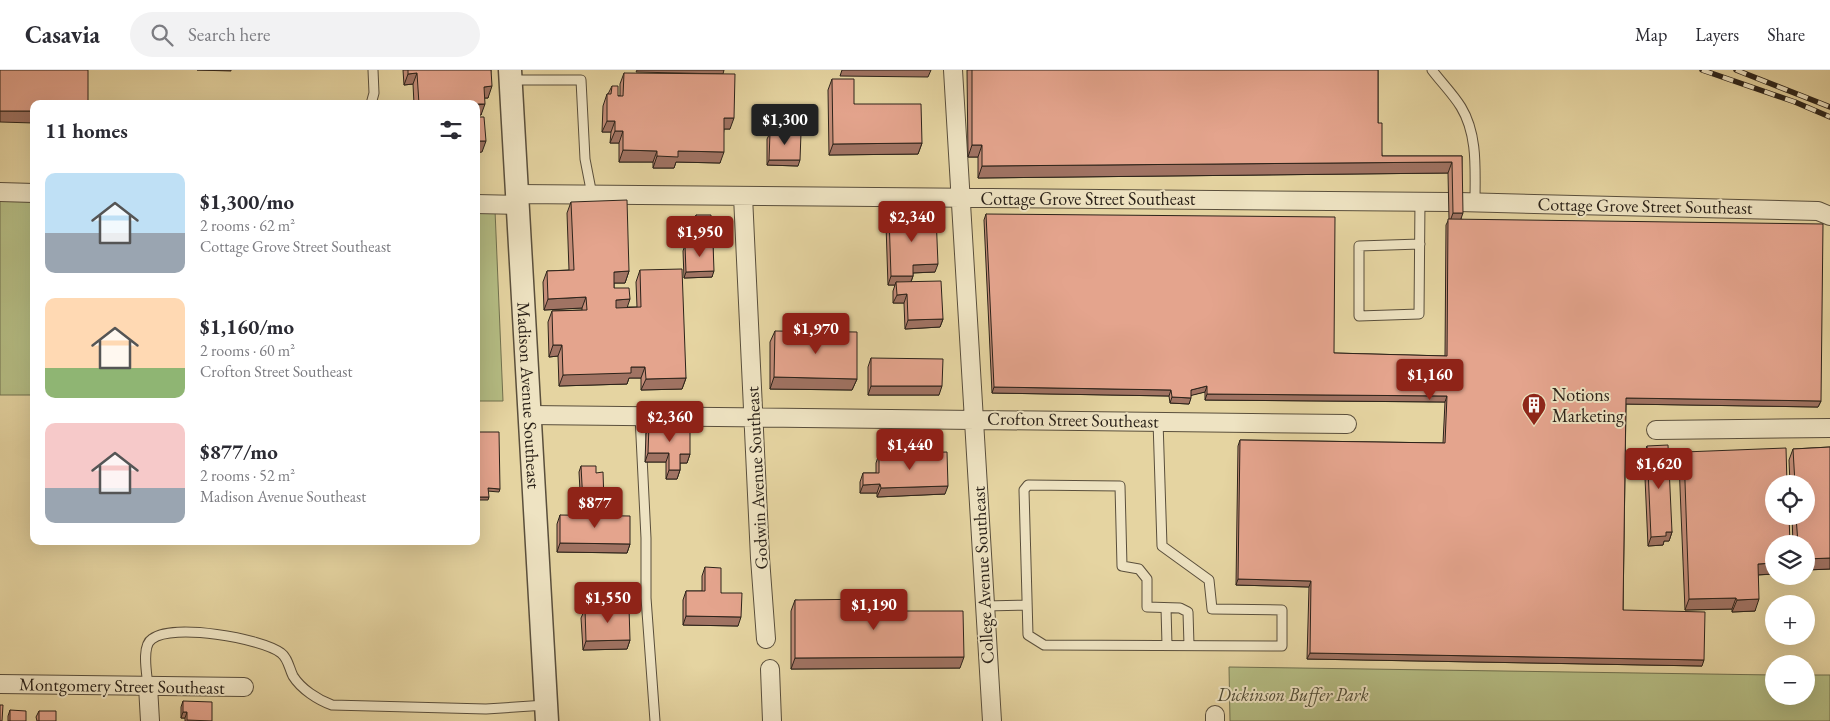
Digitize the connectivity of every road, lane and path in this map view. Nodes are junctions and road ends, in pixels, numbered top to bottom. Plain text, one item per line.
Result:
1 (373, 70) edge
2 (954, 70) edge
3 (1432, 70) edge
4 (510, 75) edge
5 (372, 100) edge
6 (0, 192) edge
7 (30, 193) edge
8 (592, 195) junction
9 (743, 196) junction
10 (961, 198) junction
11 (517, 199) junction
12 (1420, 202) junction
13 (1461, 202) junction
14 (480, 204) edge
15 (1830, 216) edge
16 (1420, 244) junction
17 (529, 415) junction
18 (640, 416) junction
19 (754, 417) junction
20 (974, 419) junction
21 (1158, 421) junction
22 (1347, 424) dead end
23 (1830, 428) edge
24 (1656, 430) dead end
25 (1027, 605) junction
26 (985, 606) junction
27 (1166, 608) junction
28 (766, 639) dead end
29 (1167, 645) junction
30 (1190, 645) junction
31 (770, 669) dead end
32 (0, 684) edge
33 (148, 686) junction
34 (244, 688) dead end
35 (547, 713) edge
36 (150, 721) edge
37 (655, 721) edge
38 (772, 721) edge
39 (992, 721) edge

1 - 5 lane
2 - 10 street, College Avenue Southeast
3 - 13 lane
4 - 8 lane
4 - 11 street, Madison Avenue Southeast
6 - 7 street
8 - 9 street, Cottage Grove Street Southeast
8 - 11 street, Cottage Grove Street Southeast
9 - 10 street, Cottage Grove Street Southeast
9 - 19 street, Godwin Avenue Southeast
10 - 12 street, Cottage Grove Street Southeast
10 - 20 street, College Avenue Southeast
11 - 14 street, Cottage Grove Street Southeast
11 - 17 street, Madison Avenue Southeast
12 - 13 street, Cottage Grove Street Southeast
12 - 16 lane
13 - 15 street, Cottage Grove Street Southeast
16 - 16 lane
17 - 18 street, Crofton Street Southeast
17 - 35 street, Madison Avenue Southeast
18 - 19 street, Crofton Street Southeast
18 - 37 lane
19 - 20 street, Crofton Street Southeast
19 - 28 street, Godwin Avenue Southeast
20 - 21 street, Crofton Street Southeast
20 - 26 street, College Avenue Southeast
21 - 22 street, Crofton Street Southeast
21 - 30 lane
23 - 24 street
25 - 26 lane
25 - 27 lane
25 - 29 lane
26 - 39 street, College Avenue Southeast
27 - 29 lane
27 - 30 lane
29 - 30 lane
31 - 38 street
32 - 33 street, Montgomery Street Southeast
33 - 34 street, Montgomery Street Southeast
33 - 35 lane
33 - 36 street

